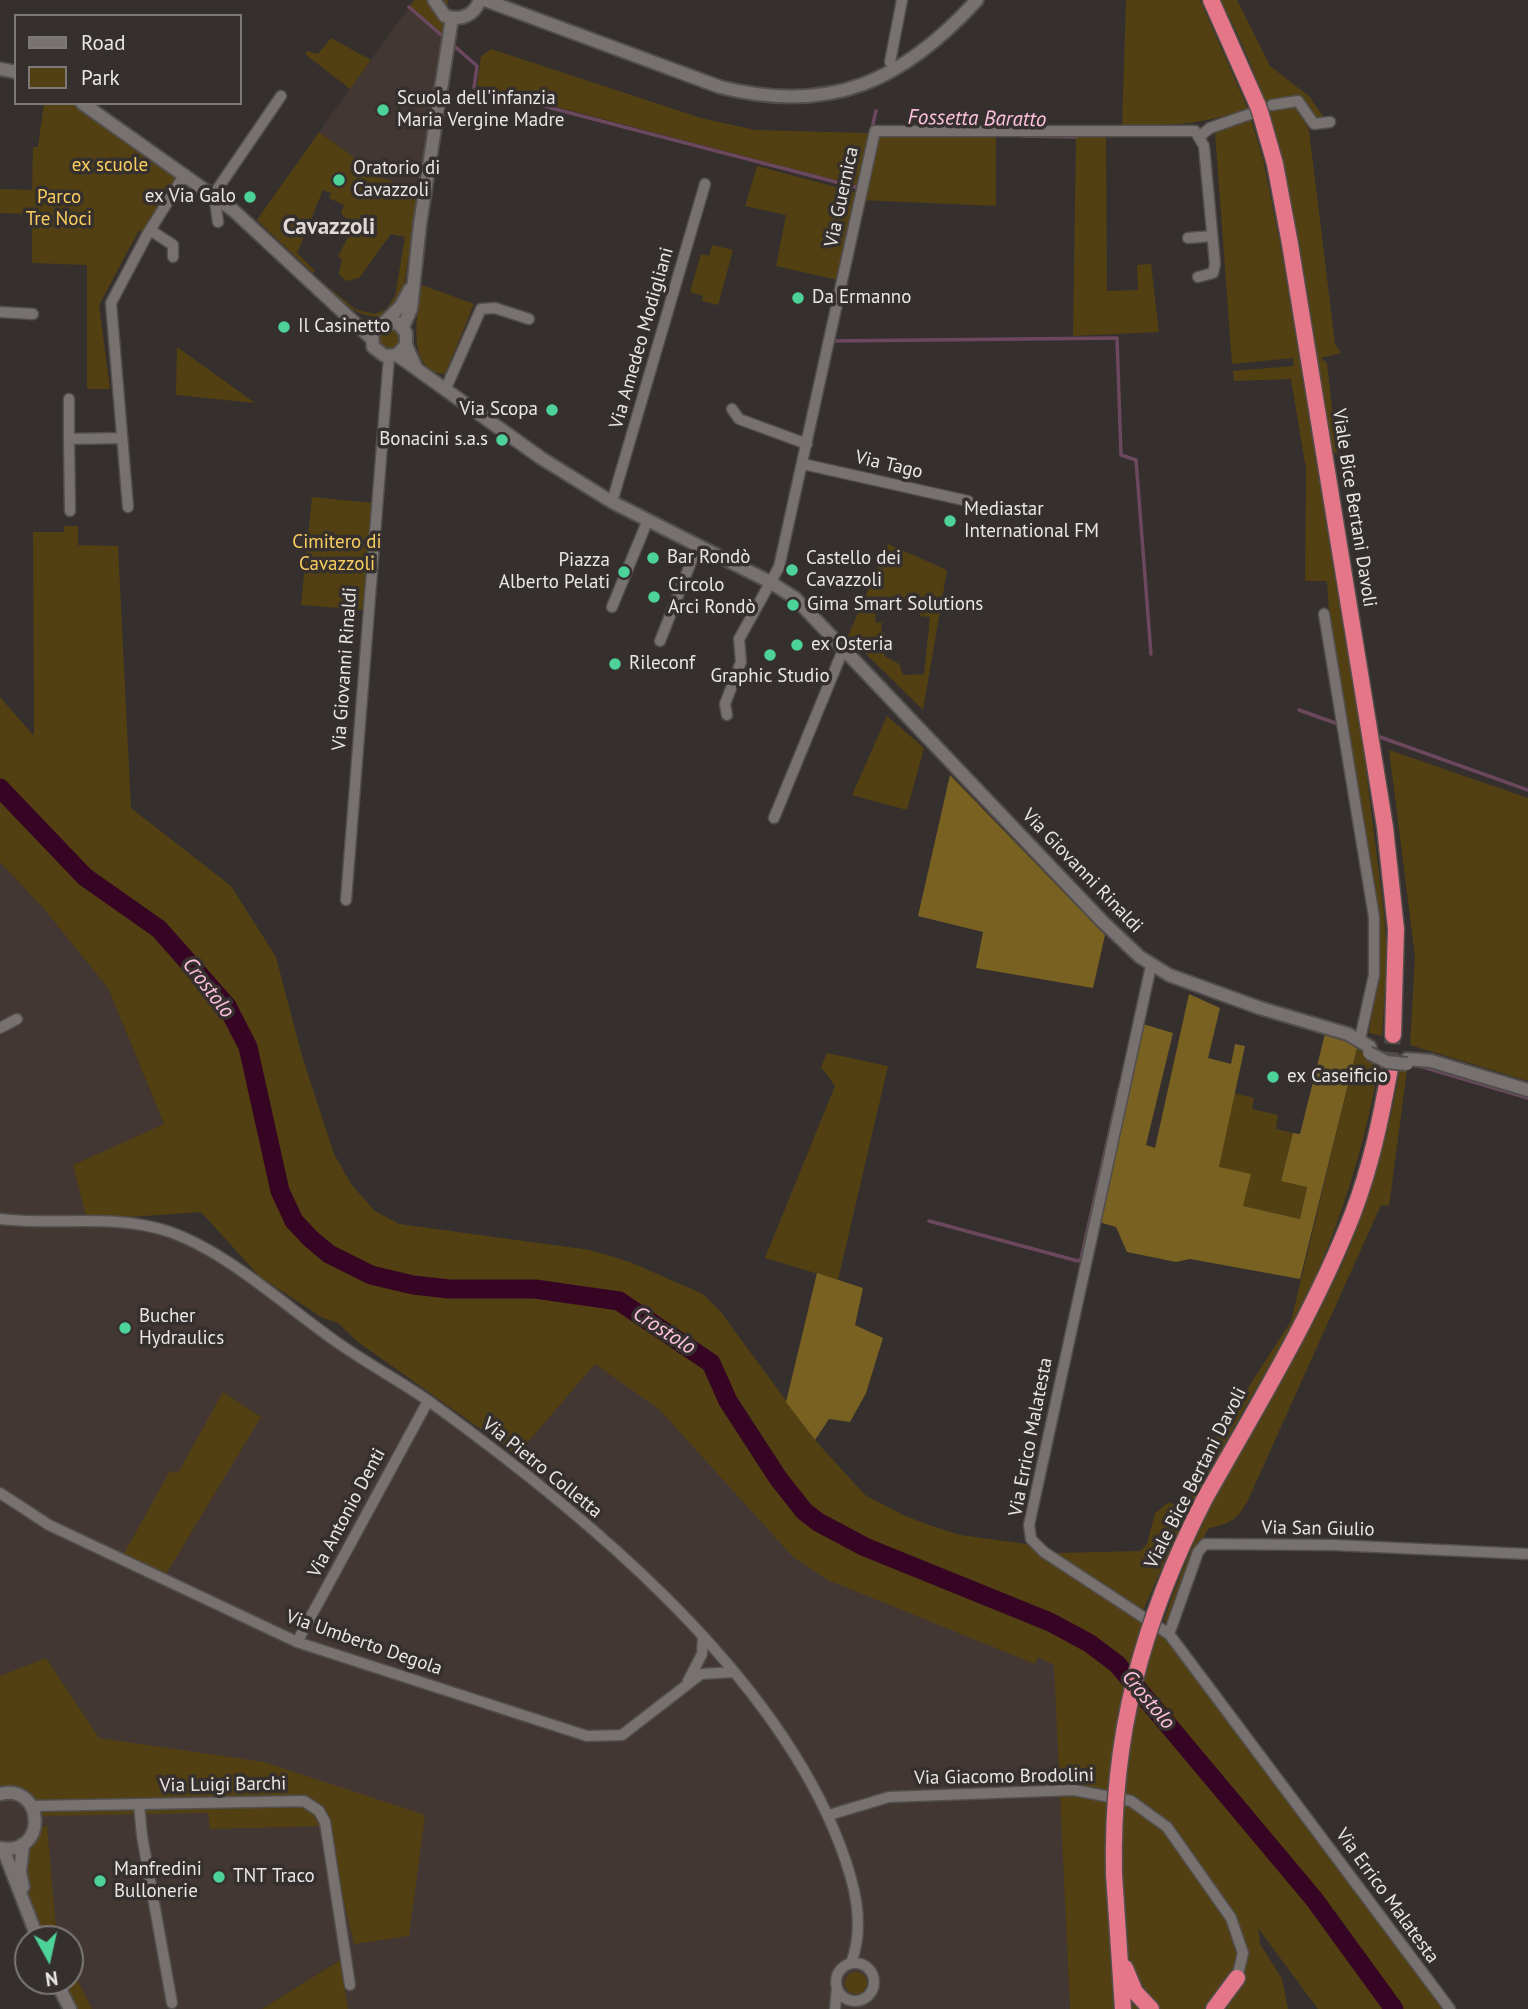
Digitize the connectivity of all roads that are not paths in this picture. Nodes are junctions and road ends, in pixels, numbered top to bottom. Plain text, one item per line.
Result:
1 (433, 0) edge
2 (482, 0) edge
3 (902, 0) edge
4 (977, 0) edge
5 (1211, 0) edge
6 (452, 18) junction
7 (890, 62) dead end
8 (281, 96) dead end
9 (85, 105) edge
10 (1261, 110) junction
11 (1331, 122) dead end
12 (1200, 136) junction
13 (185, 174) junction
14 (705, 184) dead end
15 (214, 194) junction
16 (218, 222) dead end
17 (150, 230) junction
18 (1212, 236) junction
19 (1188, 238) dead end
20 (173, 257) dead end
21 (1198, 277) dead end
22 (413, 282) junction
23 (0, 312) edge
24 (33, 314) dead end
25 (529, 319) dead end
26 (403, 327) junction
27 (378, 328) junction
28 (398, 352) junction
29 (446, 388) junction
30 (69, 399) dead end
31 (732, 409) dead end
32 (122, 438) junction
33 (69, 439) junction
34 (807, 444) junction
35 (803, 464) junction
36 (968, 501) dead end
37 (612, 502) junction
38 (128, 507) dead end
39 (71, 511) dead end
40 (648, 522) junction
41 (697, 547) junction
42 (769, 582) junction
43 (612, 607) dead end
44 (1324, 614) dead end
45 (660, 641) dead end
46 (843, 650) junction
47 (727, 715) dead end
48 (774, 818) dead end
49 (346, 900) dead end
50 (1151, 966) junction
51 (17, 1019) dead end
52 (0, 1028) edge
53 (1394, 1035) tunnel mouth
54 (1366, 1046) junction
55 (1401, 1064) junction
56 (1528, 1090) edge
57 (2, 1220) edge
58 (428, 1401) junction
59 (0, 1493) edge
60 (1528, 1554) edge
61 (1169, 1634) junction
62 (703, 1638) junction
63 (297, 1642) junction
64 (734, 1672) junction
65 (683, 1687) junction
66 (0, 1794) edge
67 (139, 1804) junction
68 (32, 1806) junction
69 (828, 1815) junction
70 (23, 1844) junction
71 (2, 1848) edge
72 (28, 1912) junction
73 (33, 1925) edge
74 (859, 1934) junction
75 (1119, 1955) junction
76 (851, 1963) junction
77 (863, 1964) junction
78 (1237, 1978) joint
79 (351, 1985) dead end
80 (837, 1987) junction
81 (855, 2001) junction
82 (172, 2003) dead end
83 (835, 2009) edge
84 (847, 2009) edge
85 (1123, 2009) edge
86 (1152, 2009) edge
87 (1214, 2009) edge
88 (1450, 2009) edge

1 - 6 street
2 - 4 street
2 - 6 street
3 - 7 street
5 - 10 highway, Viale Bice Bertani Davoli
6 - 22 street
8 - 15 street
9 - 13 street
10 - 11 street
10 - 12 street
10 - 53 highway, Viale Bice Bertani Davoli
12 - 18 street
12 - 34 street, Via Guernica
13 - 15 street
13 - 17 street
14 - 37 street, Via Amedeo Modigliani
15 - 16 street
15 - 27 street
17 - 20 street
17 - 32 street
18 - 19 street
18 - 21 street
22 - 26 street
22 - 27 street
23 - 24 street
25 - 29 street
26 - 27 street
26 - 28 street, Via Giovanni Rinaldi
27 - 28 street, Via Giovanni Rinaldi
28 - 29 street, Via Giovanni Rinaldi
28 - 49 street, Via Giovanni Rinaldi
29 - 37 street, Via Giovanni Rinaldi
30 - 33 street
31 - 34 street
32 - 33 street
32 - 38 street
33 - 39 street
34 - 35 street, Via Guernica
35 - 36 street, Via Tago
35 - 42 street, Via Guernica
37 - 40 street, Via Giovanni Rinaldi
40 - 41 street, Via Giovanni Rinaldi
40 - 43 street
41 - 42 street, Via Giovanni Rinaldi
41 - 45 street
42 - 46 street, Via Giovanni Rinaldi
42 - 47 street, Via Guernica
44 - 54 street
46 - 48 street
46 - 50 street, Via Giovanni Rinaldi
50 - 54 street, Via Giovanni Rinaldi
50 - 61 street, Via Errico Malatesta
51 - 52 street
54 - 55 street, Via Giovanni Rinaldi
55 - 56 street, Via Giovanni Rinaldi
55 - 75 highway, Viale Bice Bertani Davoli, bridge
57 - 58 street, Via Pietro Colletta
58 - 62 street, Via Pietro Colletta
58 - 63 street, Via Antonio Denti
59 - 63 street, Via Umberto Degola
60 - 61 street, Via San Giulio
61 - 88 street, Via Errico Malatesta
62 - 64 street, Via Pietro Colletta
62 - 65 street, Via Umberto Degola
63 - 65 street, Via Umberto Degola
64 - 65 street, Via Umberto Degola
64 - 69 street, Via Pietro Colletta
66 - 68 street
67 - 68 street, Via Luigi Barchi
67 - 79 street, Via Luigi Barchi
67 - 82 street
68 - 70 street
69 - 74 street, Via Pietro Colletta
69 - 78 street, Via Giacomo Brodolini
70 - 71 street
70 - 72 street
71 - 72 street
72 - 73 street
74 - 76 street, Via Pietro Colletta
74 - 77 street
75 - 85 highway, Viale Bice Bertani Davoli
75 - 86 highway
76 - 77 street
76 - 80 street
77 - 81 street
78 - 87 highway
80 - 81 street
80 - 83 street
81 - 84 street

